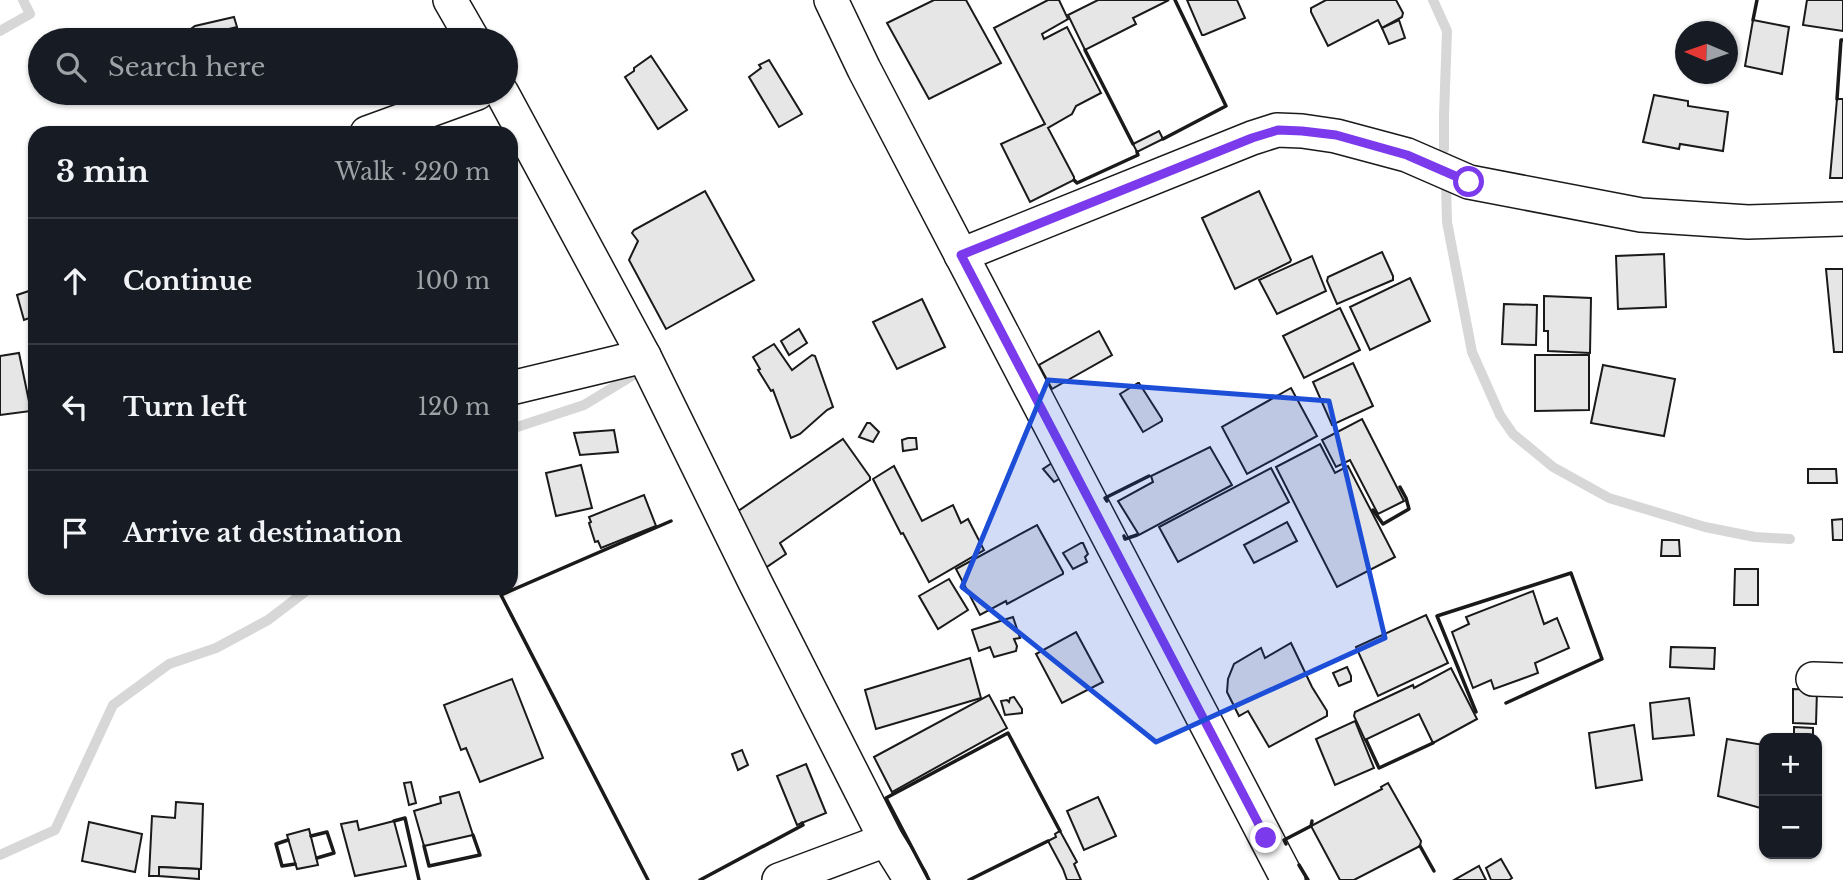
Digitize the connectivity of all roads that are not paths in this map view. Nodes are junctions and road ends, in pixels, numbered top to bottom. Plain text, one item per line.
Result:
1 (450, 0) edge
2 (831, 0) edge
3 (465, 28) edge
4 (444, 105) edge
5 (508, 105) edge
6 (387, 126) edge
7 (1843, 219) edge
8 (961, 255) junction
9 (644, 356) junction
10 (518, 386) edge
11 (886, 839) junction
12 (779, 880) edge
13 (912, 880) edge
14 (1288, 880) edge

1 - 3 street
2 - 8 street
4 - 6 street
5 - 9 street
7 - 8 street
8 - 14 street
9 - 10 street
9 - 11 street
11 - 12 street
11 - 13 street

